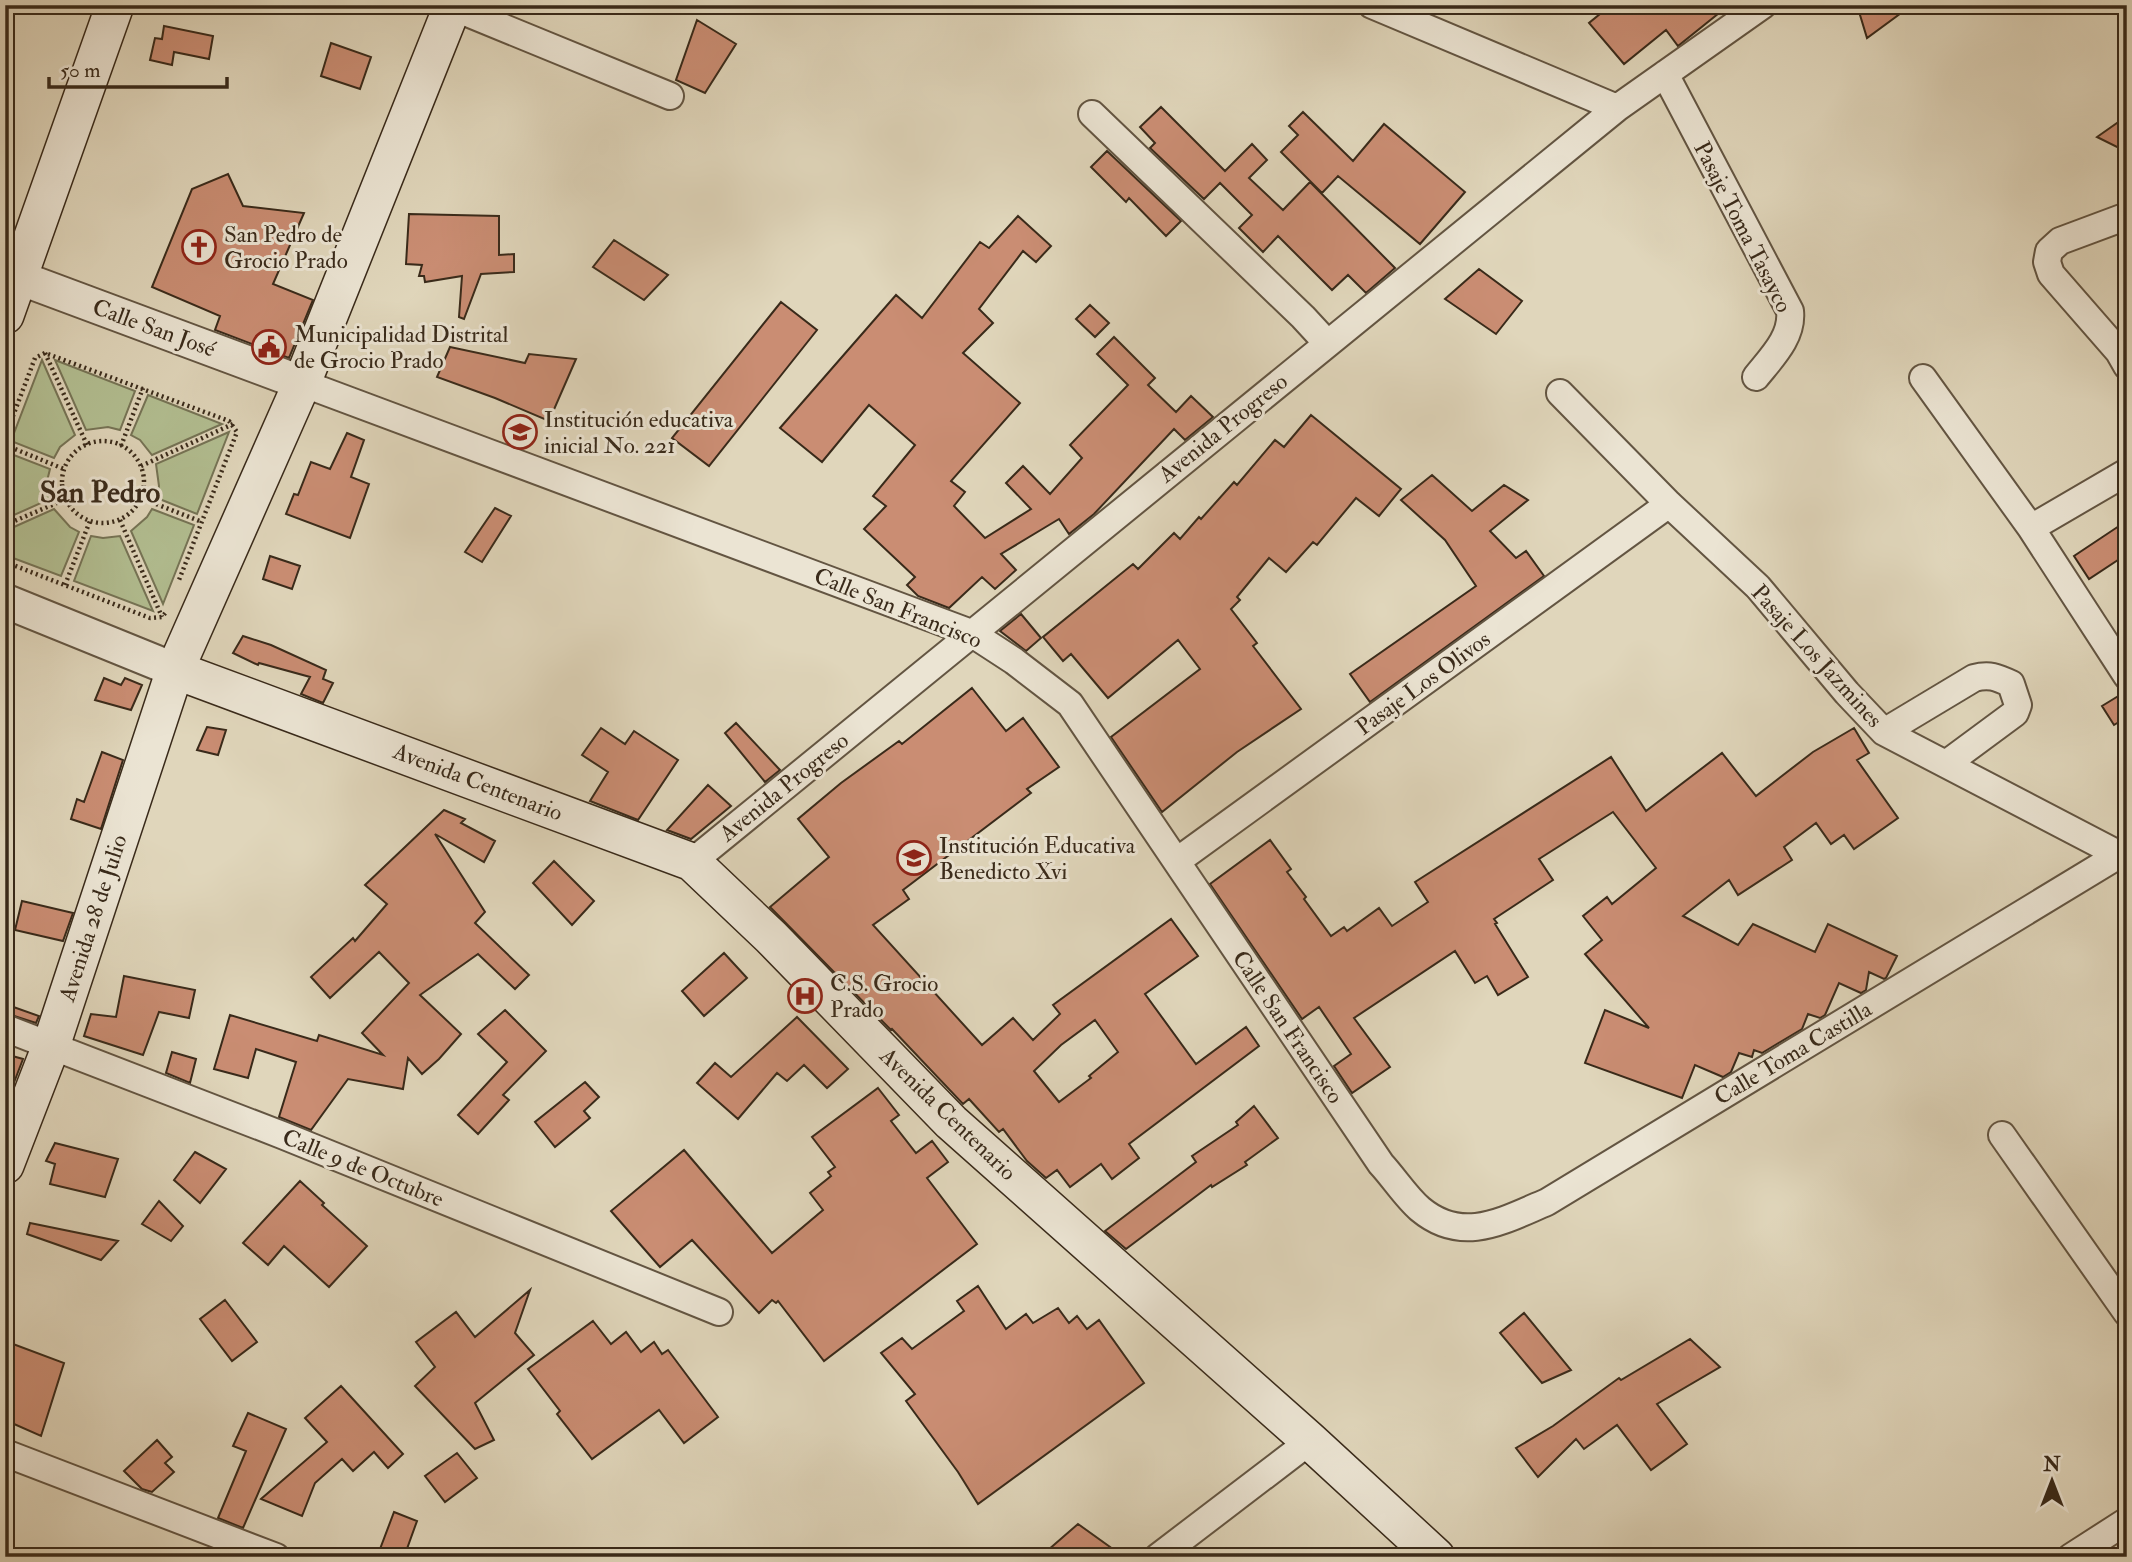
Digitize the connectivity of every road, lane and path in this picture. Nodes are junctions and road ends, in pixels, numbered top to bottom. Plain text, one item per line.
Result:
1 (115, 5) edge
2 (1372, 5) edge
3 (1763, 5) edge
4 (451, 6) edge
5 (1665, 74) junction
6 (670, 96) dead end
7 (1617, 108) junction
8 (1092, 114) dead end
9 (2127, 216) edge
10 (12, 276) edge
11 (5, 315) edge
12 (1327, 343) junction
13 (45, 353) junction
14 (2127, 366) edge
15 (1756, 377) dead end
16 (1923, 378) dead end
17 (302, 383) junction
18 (143, 388) junction
19 (1560, 393) dead end
20 (233, 424) junction
21 (5, 438) edge
22 (5, 445) edge
23 (87, 445) junction
24 (121, 446) junction
25 (141, 466) junction
26 (64, 469) junction
27 (2127, 472) edge
28 (141, 498) junction
29 (65, 499) junction
30 (1669, 504) junction
31 (120, 520) junction
32 (90, 521) junction
33 (202, 522) junction
34 (5, 525) edge
35 (2031, 528) junction
36 (5, 562) edge
37 (178, 584) dead end
38 (65, 585) junction
39 (5, 601) edge
40 (168, 609) dead end
41 (162, 617) junction
42 (971, 633) junction
43 (175, 670) junction
44 (2127, 676) edge
45 (1884, 732) junction
46 (1946, 764) junction
47 (2123, 853) edge
48 (1177, 861) junction
49 (692, 862) junction
50 (5, 1028) edge
51 (51, 1046) junction
52 (2003, 1135) dead end
53 (5, 1165) edge
54 (1450, 1226) joint
55 (719, 1312) dead end
56 (2127, 1313) edge
57 (1310, 1441) junction
58 (5, 1453) edge
59 (2127, 1521) edge
60 (233, 1549) edge
61 (276, 1557) edge
62 (1158, 1557) edge
63 (1436, 1557) edge
64 (2071, 1557) edge

1 - 10 main road
2 - 7 street
3 - 5 street, Avenida Progreso
4 - 6 street
4 - 17 main road, Avenida 28 de Julio
5 - 7 street, Avenida Progreso
5 - 15 street, Pasaje Toma Tasayco
7 - 12 street, Avenida Progreso
8 - 12 street
9 - 14 street
10 - 11 main road
10 - 17 street, Calle San José
12 - 42 street, Avenida Progreso
13 - 18 path
13 - 21 path
13 - 23 path
16 - 35 street
17 - 42 street, Calle San Francisco
17 - 43 main road, Avenida 28 de Julio
18 - 20 path
18 - 24 path
19 - 30 street, Pasaje Los Jazmines
20 - 25 path
20 - 33 path
22 - 26 path
23 - 24 path
23 - 26 path
24 - 25 path
25 - 28 path
26 - 29 path
27 - 35 street
28 - 31 path
28 - 33 path
29 - 32 path
29 - 34 path
30 - 45 street, Pasaje Los Jazmines
30 - 48 street, Pasaje Los Olivos
31 - 32 path
31 - 41 path
32 - 38 path
33 - 37 path
35 - 44 street
36 - 38 path
38 - 41 path
39 - 43 street
40 - 41 path
42 - 48 street, Calle San Francisco
42 - 49 street, Avenida Progreso
43 - 49 main road, Avenida Centenario
43 - 51 main road, Avenida 28 de Julio
45 - 46 street, Pasaje Los Jazmines
45 - 46 street
46 - 47 street, Pasaje Los Jazmines
47 - 54 street, Calle Toma Castilla
48 - 54 street, Calle San Francisco
49 - 57 main road, Avenida Centenario
50 - 51 street, Calle 9 de Octubre
51 - 53 main road, Avenida 28 de Julio
51 - 55 street, Calle 9 de Octubre
52 - 56 street
57 - 62 street
57 - 63 main road, Avenida Centenario
58 - 60 street
59 - 64 street
60 - 61 street

